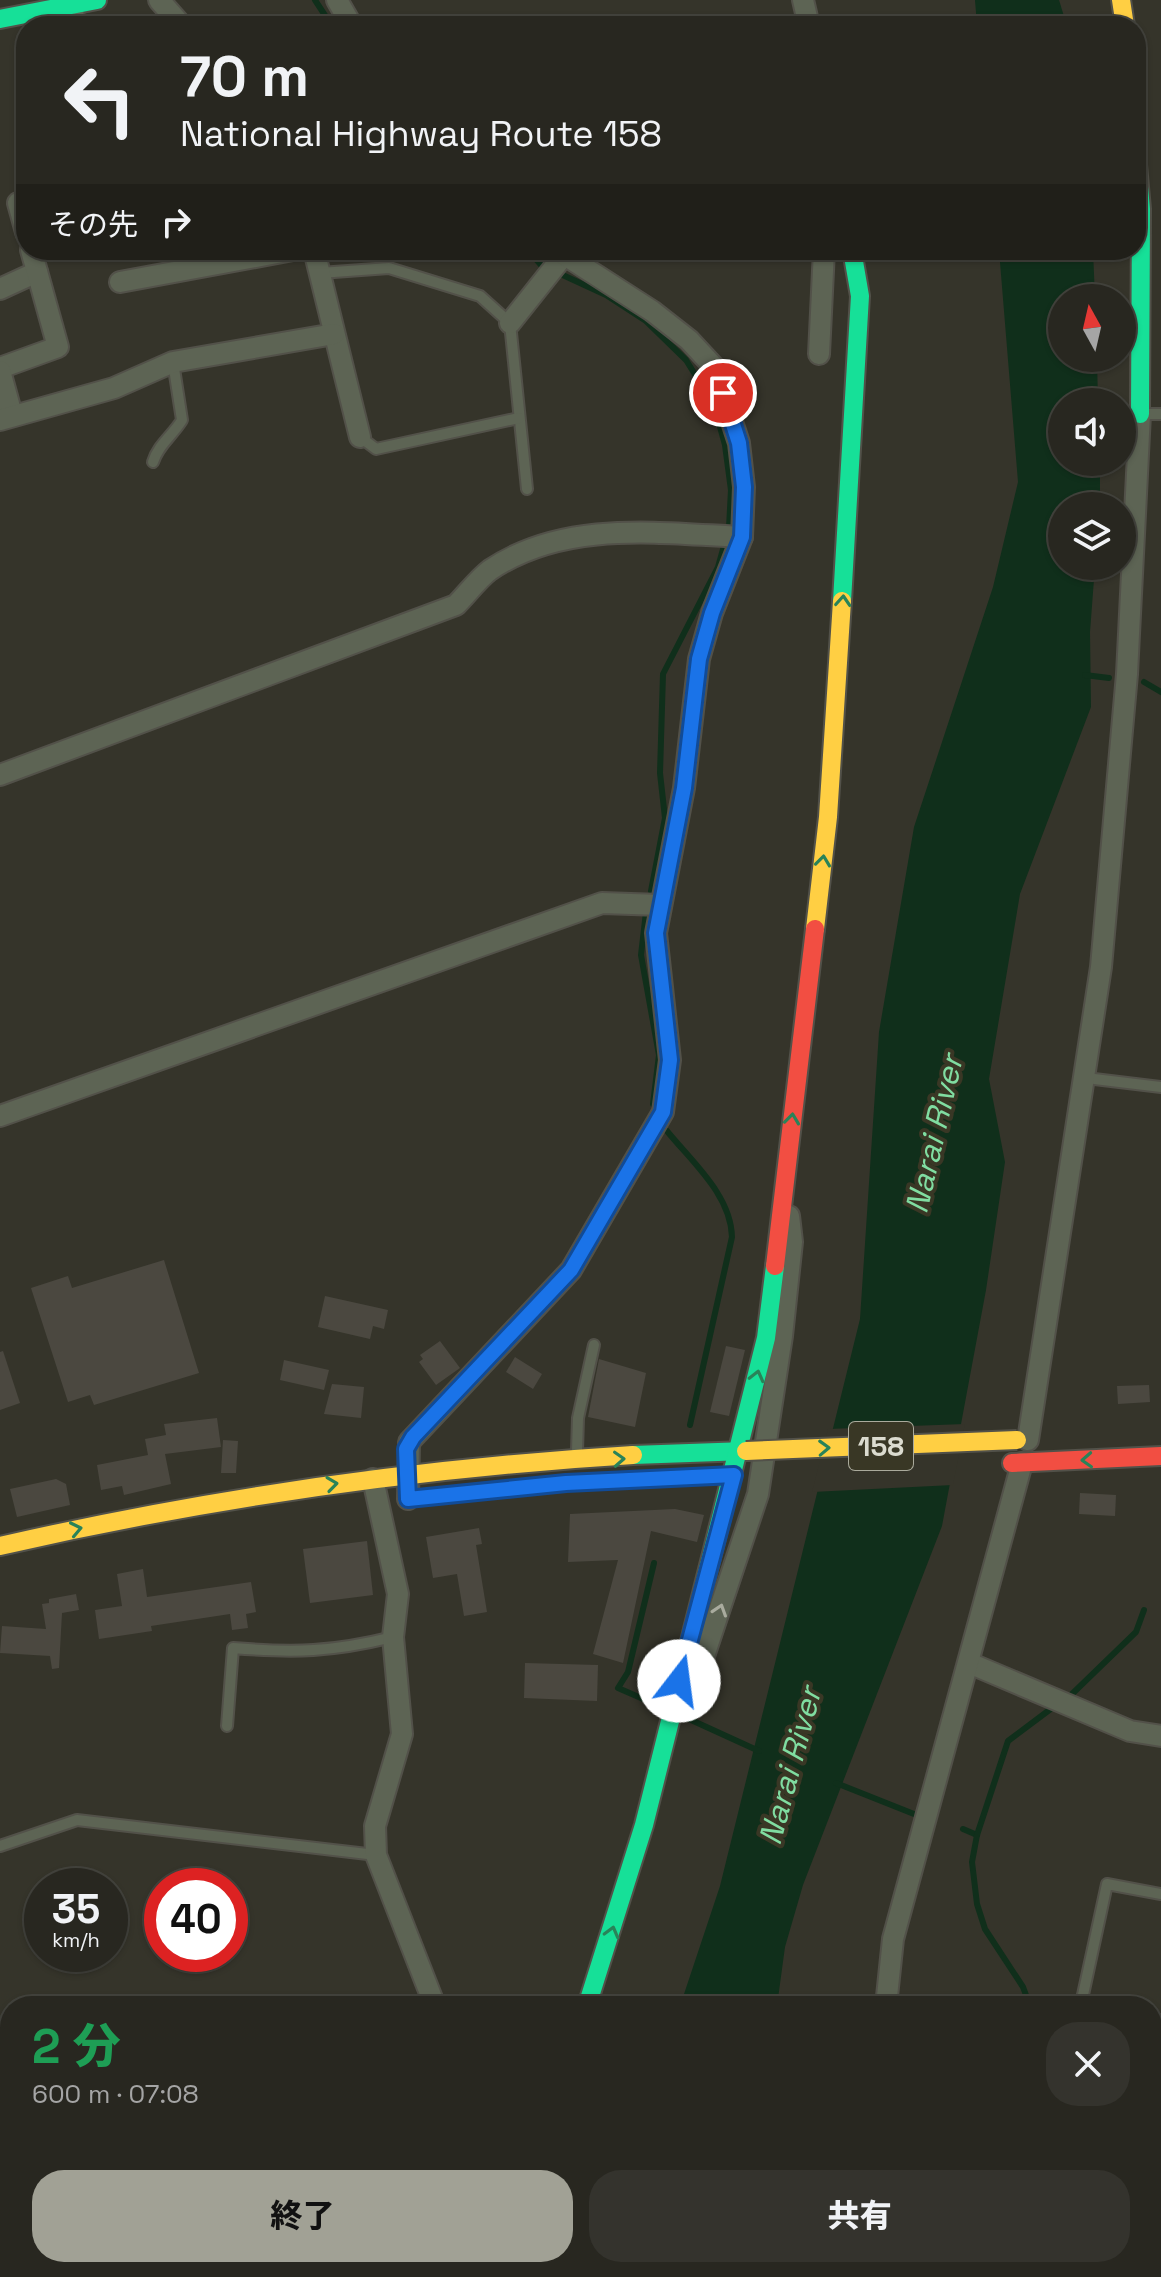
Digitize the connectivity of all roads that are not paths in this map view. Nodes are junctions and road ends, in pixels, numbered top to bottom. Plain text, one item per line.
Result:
1 (159, 0) edge
2 (84, 1) edge
3 (173, 16) edge
4 (0, 19) edge
5 (34, 260) edge
6 (239, 260) edge
7 (316, 260) edge
8 (555, 260) edge
9 (571, 260) edge
10 (824, 260) edge
11 (854, 260) edge
12 (1143, 260) edge
13 (37, 272) junction
14 (318, 274) junction
15 (120, 282) dead end
16 (0, 289) edge
17 (510, 323) junction
18 (334, 334) junction
19 (819, 354) dead end
20 (173, 362) junction
21 (0, 370) edge
22 (1151, 414) edge
23 (6, 418) edge
24 (519, 418) junction
25 (360, 437) joint
26 (153, 462) dead end
27 (527, 489) dead end
28 (742, 537) junction
29 (0, 775) edge
30 (661, 905) junction
31 (1086, 1078) junction
32 (1161, 1087) edge
33 (0, 1116) edge
34 (784, 1183) junction
35 (594, 1345) dead end
36 (1029, 1440) joint
37 (742, 1451) junction
38 (1161, 1456) edge
39 (579, 1461) junction
40 (1010, 1463) joint
41 (773, 1474) dead end
42 (406, 1475) junction
43 (738, 1475) junction
44 (705, 1476) dead end
45 (373, 1479) junction
46 (416, 1498) joint
47 (370, 1503) junction
48 (0, 1546) edge
49 (74, 1550) dead end
50 (29, 1559) dead end
51 (393, 1637) junction
52 (969, 1663) junction
53 (227, 1726) dead end
54 (666, 1732) junction
55 (1161, 1736) edge
56 (0, 1846) edge
57 (376, 1855) junction
58 (1161, 1894) edge
59 (431, 1996) edge
60 (591, 1996) edge
61 (887, 1996) edge
62 (1086, 1996) edge

1 - 3 street
2 - 4 main road
5 - 13 street
6 - 15 street
7 - 14 street
8 - 17 street
9 - 28 street
10 - 19 street
34 -> 11 main road
12 - 22 main road
13 - 16 street
13 - 21 street
14 - 17 lane
14 - 18 street
17 - 24 lane
18 - 20 street
18 - 25 street
20 - 23 street
20 - 26 lane
21 - 23 street
22 - 31 street
24 - 25 lane
24 - 27 lane
28 - 29 street
28 - 30 street
30 - 33 street
30 - 42 street
31 - 32 lane
31 - 36 street
37 -> 34 main road
54 -> 34 street
35 - 39 lane
37 -> 36 main road, 158, bridge
39 -> 37 main road, 158
37 - 43 main road
38 -> 40 main road
39 - 42 main road, 158
40 - 52 street
41 - 43 main road
42 - 45 main road, 158
42 - 46 street
43 - 44 main road
43 - 54 main road
45 - 47 street
48 -> 45 main road, 158
46 - 47 main road
47 - 51 street
49 - 50 main road
51 - 53 lane
51 - 57 street
52 - 55 street
52 - 61 street
60 -> 54 main road
56 - 57 lane
57 - 59 street
58 - 62 lane

